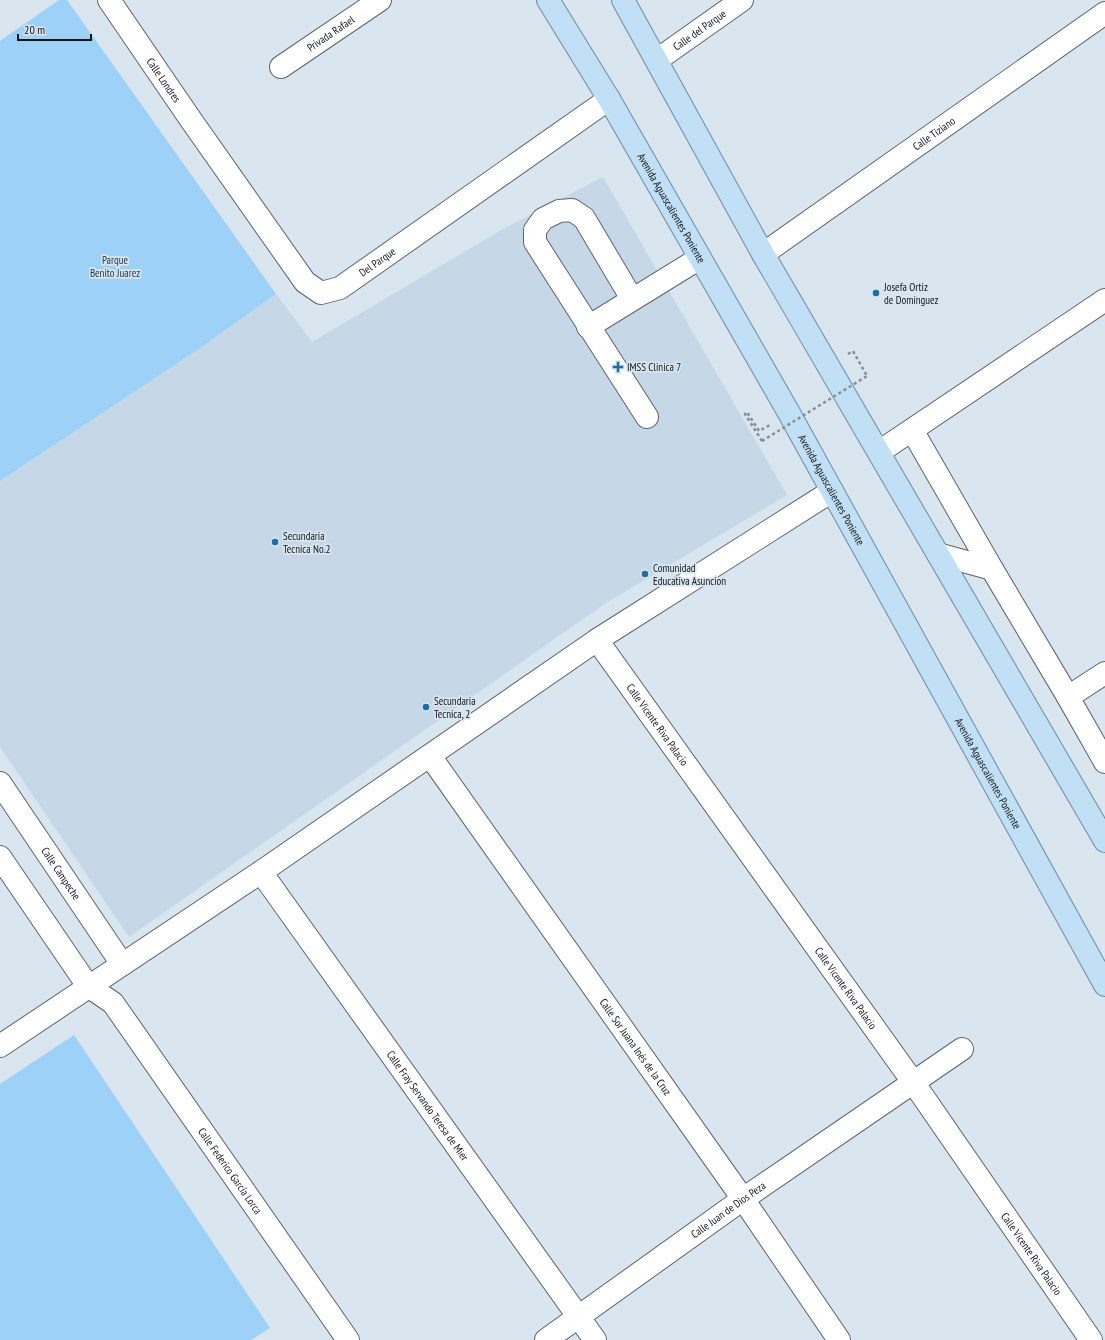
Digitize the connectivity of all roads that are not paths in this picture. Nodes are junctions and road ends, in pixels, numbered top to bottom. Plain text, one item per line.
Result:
1 (109, 0) edge
2 (380, 0) edge
3 (548, 0) edge
4 (623, 0) edge
5 (742, 0) edge
6 (1105, 13) edge
7 (657, 60) junction
8 (281, 67) dead end
9 (609, 99) junction
10 (191, 120) joint
11 (763, 254) junction
12 (700, 258) junction
13 (632, 299) junction
14 (1105, 300) edge
15 (588, 327) junction
16 (647, 417) dead end
17 (912, 430) junction
18 (878, 452) junction
19 (832, 491) junction
20 (938, 554) junction
21 (992, 569) junction
22 (597, 640) junction
23 (1105, 673) edge
24 (1068, 696) junction
25 (430, 756) junction
26 (1105, 762) edge
27 (0, 783) edge
28 (1105, 841) edge
29 (0, 857) edge
30 (261, 872) junction
31 (122, 964) junction
32 (1105, 985) edge
33 (88, 986) junction
34 (113, 1003) junction
35 (0, 1046) edge
36 (962, 1049) dead end
37 (913, 1082) junction
38 (743, 1199) junction
39 (579, 1317) junction
40 (348, 1340) edge
41 (546, 1340) edge
42 (595, 1340) edge
43 (840, 1340) edge
44 (1091, 1340) edge

1 - 10 street, Calle Londres
2 - 8 street, Privada Rafael
3 - 9 main road, Avenida Aguascalientes Poniente
4 - 7 main road
5 - 7 street, Calle del Parque
6 - 11 street, Calle Tiziano
7 - 11 main road
9 - 10 street, Del Parque
9 - 12 main road, Avenida Aguascalientes Poniente
11 - 18 main road
12 - 13 street
12 - 19 main road, Avenida Aguascalientes Poniente
13 - 15 street
13 - 15 street
14 - 17 street
15 - 16 street
17 - 18 street
17 - 21 street
18 - 20 main road
19 - 22 street
19 - 32 main road, Avenida Aguascalientes Poniente
20 - 21 street
20 - 28 main road
21 - 24 street
22 - 25 street
22 - 37 street, Calle Vicente Riva Palacio
23 - 24 street
24 - 26 street
25 - 30 street
25 - 38 street, Calle Sor Juana Inés de la Cruz
27 - 31 street, Calle Campeche
29 - 33 street
30 - 31 street
30 - 39 street, Calle Fray Servando Teresa de Mier
31 - 33 street
31 - 34 street
33 - 34 street, Calle Federico García Lorca
33 - 35 street
34 - 40 street, Calle Federico García Lorca
36 - 37 street, Calle Juan de Dios Peza
37 - 38 street, Calle Juan de Dios Peza
37 - 44 street, Calle Vicente Riva Palacio
38 - 39 street, Calle Juan de Dios Peza
38 - 43 street, Calle Sor Juana Inés de la Cruz
39 - 41 street, Calle Juan de Dios Peza
39 - 42 street, Calle Fray Servando Teresa de Mier

